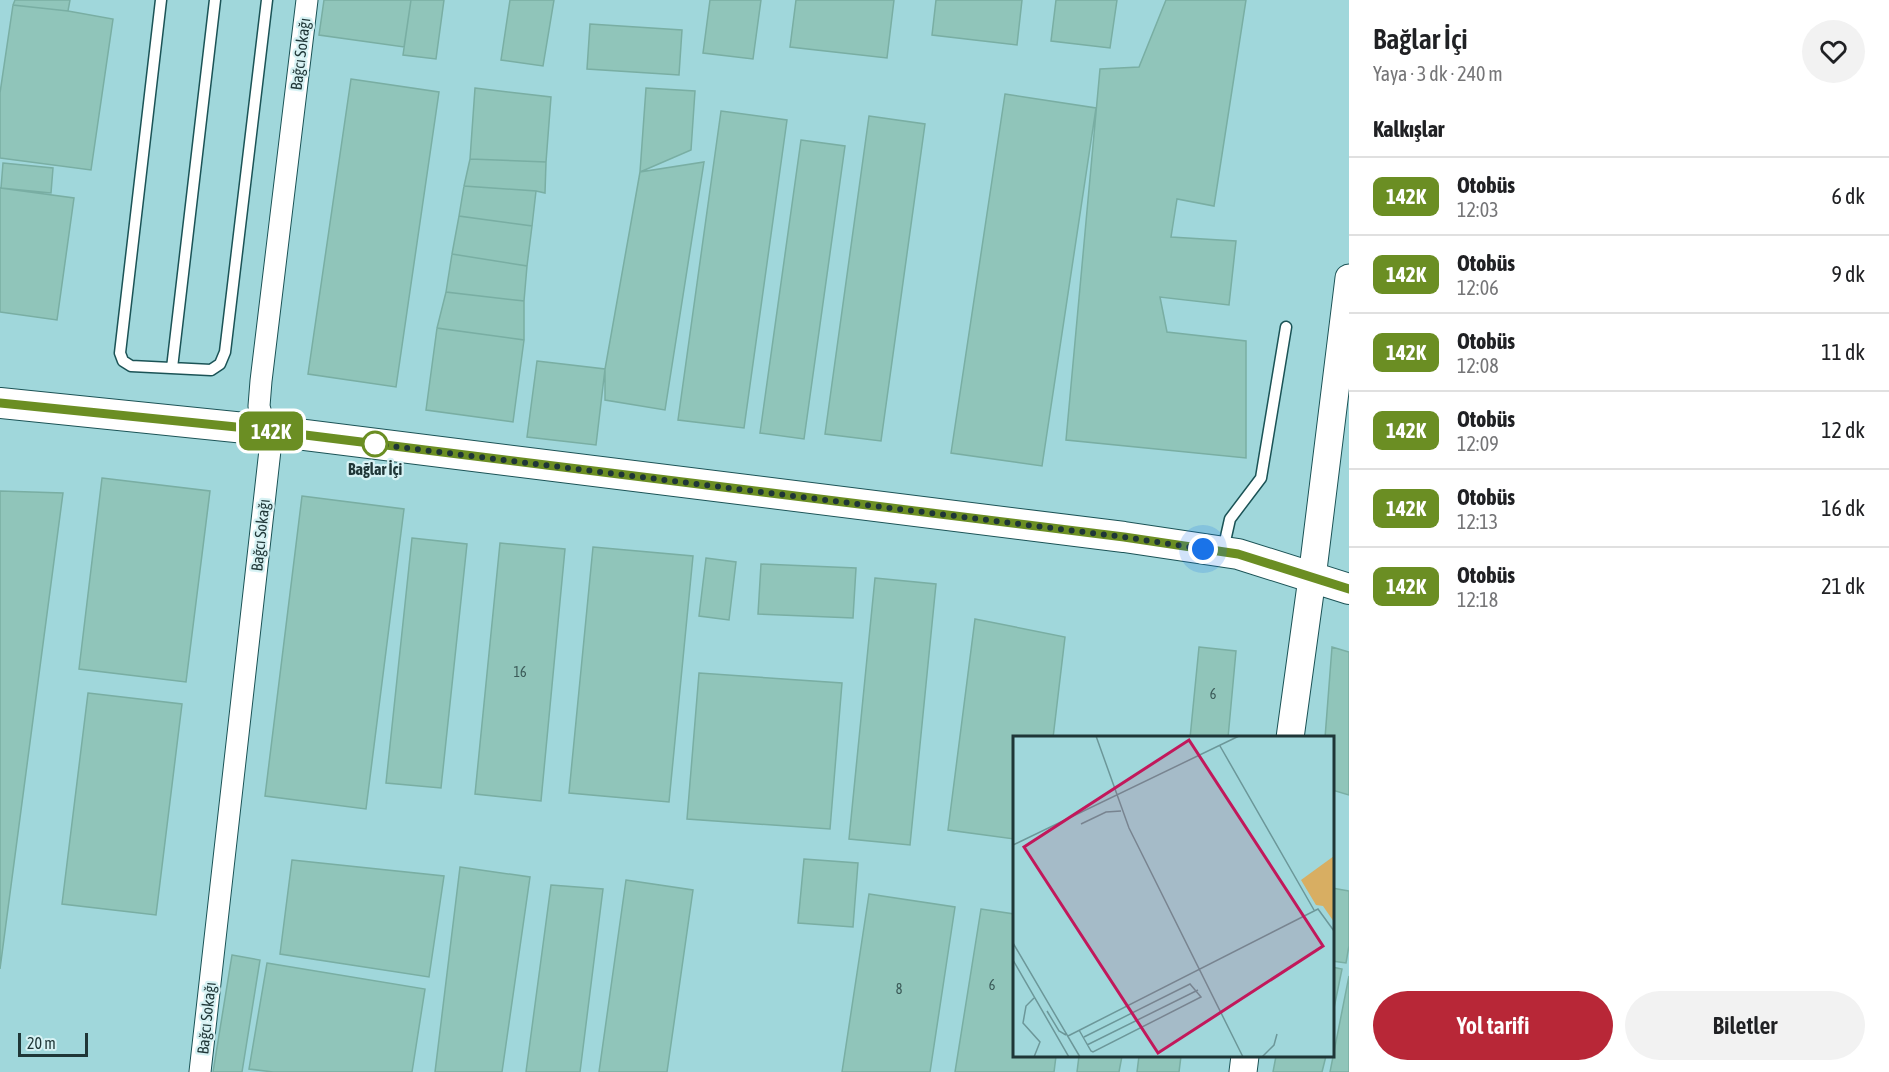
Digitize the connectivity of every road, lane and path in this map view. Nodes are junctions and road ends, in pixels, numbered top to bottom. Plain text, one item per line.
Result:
1 (161, 0) edge
2 (215, 0) edge
3 (267, 0) edge
4 (307, 0) edge
5 (1349, 278) edge
6 (1286, 327) dead end
7 (172, 368) junction
8 (0, 404) edge
9 (265, 430) junction
10 (1223, 552) junction
11 (1312, 578) junction
12 (1349, 589) edge
13 (1290, 736) edge
14 (1245, 1057) edge
15 (200, 1072) edge
16 (1243, 1072) edge

1 - 7 lane
2 - 7 lane
3 - 7 lane
4 - 9 street, Bağcı Sokağı
5 - 11 street
6 - 10 lane
8 - 9 main road
9 - 10 main road
9 - 15 street, Bağcı Sokağı
10 - 11 main road
11 - 12 main road
11 - 13 street
14 - 16 street

